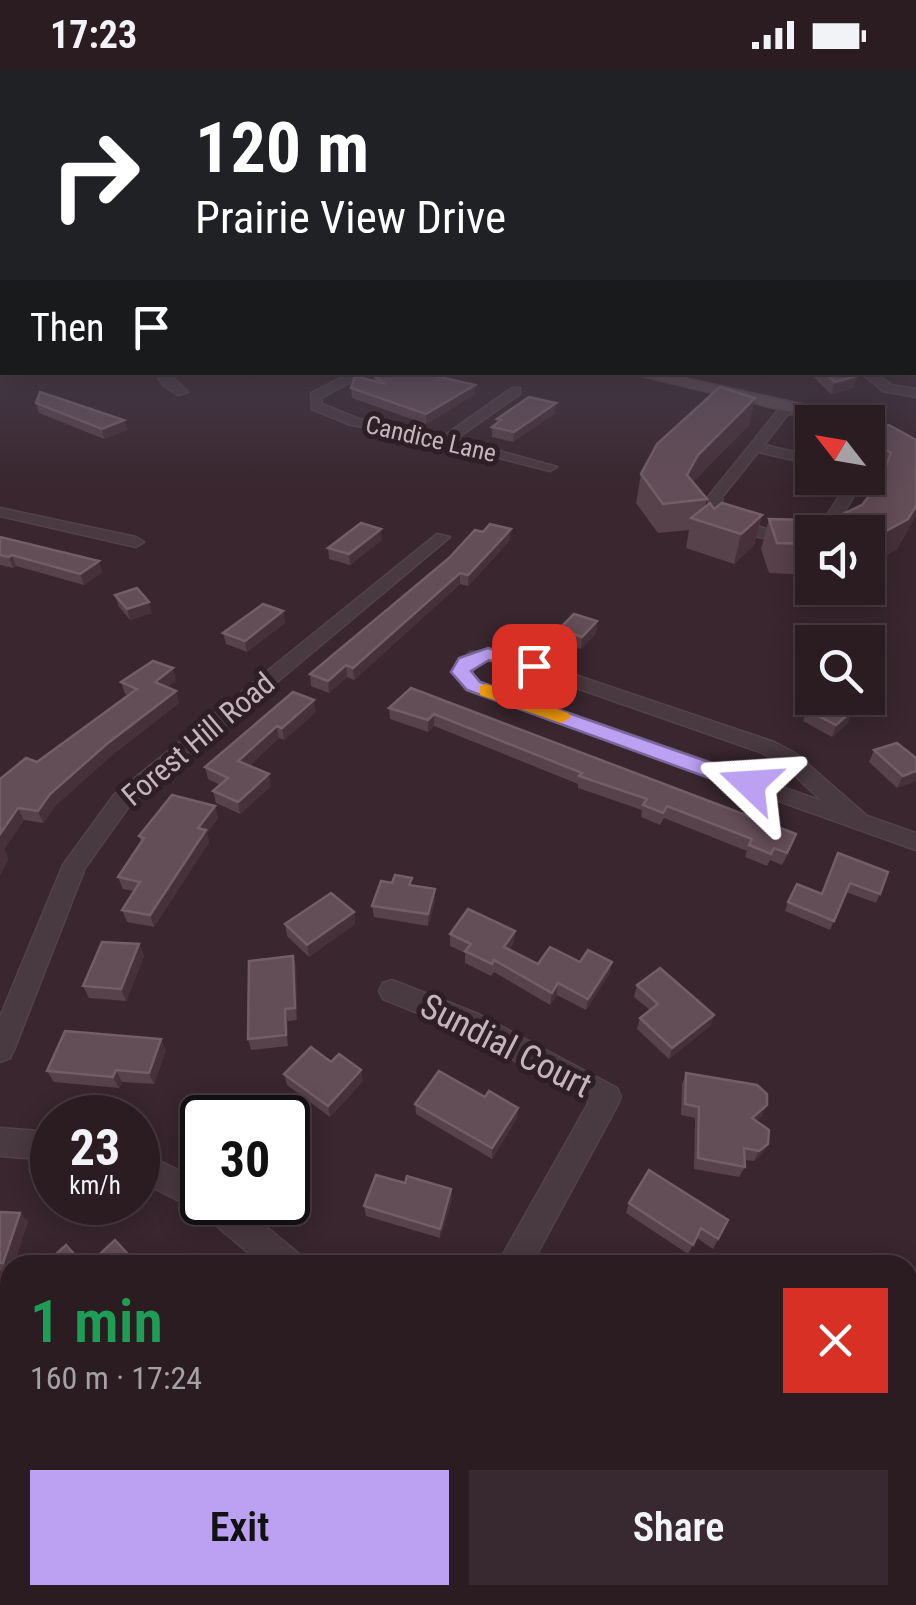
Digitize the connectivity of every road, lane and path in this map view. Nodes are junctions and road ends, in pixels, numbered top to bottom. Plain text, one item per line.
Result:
1 (162, 375) edge
2 (356, 375) edge
3 (648, 375) edge
4 (870, 375) edge
5 (516, 390) dead end
6 (182, 392) dead end
7 (916, 392) edge
8 (315, 404) junction
9 (297, 405) dead end
10 (795, 407) edge
11 (795, 414) edge
12 (446, 440) junction
13 (756, 447) junction
14 (795, 456) edge
15 (550, 466) dead end
16 (847, 495) edge
17 (0, 512) edge
18 (442, 537) dead end
19 (136, 542) dead end
20 (858, 822) junction
21 (916, 842) edge
22 (392, 991) dead end
23 (0, 1050) edge
24 (0, 1142) edge
25 (30, 1144) edge
26 (239, 1225) edge
27 (276, 1255) edge
28 (518, 1255) edge

1 - 6 street
2 - 8 street, Candice Lane
3 - 10 main road
4 - 7 street
5 - 12 street
8 - 9 street, Candice Lane
8 - 12 street, Candice Lane
11 - 13 street
12 - 15 street, Candice Lane
13 - 14 street
13 - 16 street
17 - 19 street
18 - 23 street, Forest Hill Road
20 - 20 street
20 - 21 street
22 - 28 street, Sundial Court
24 - 25 street
26 - 27 street

